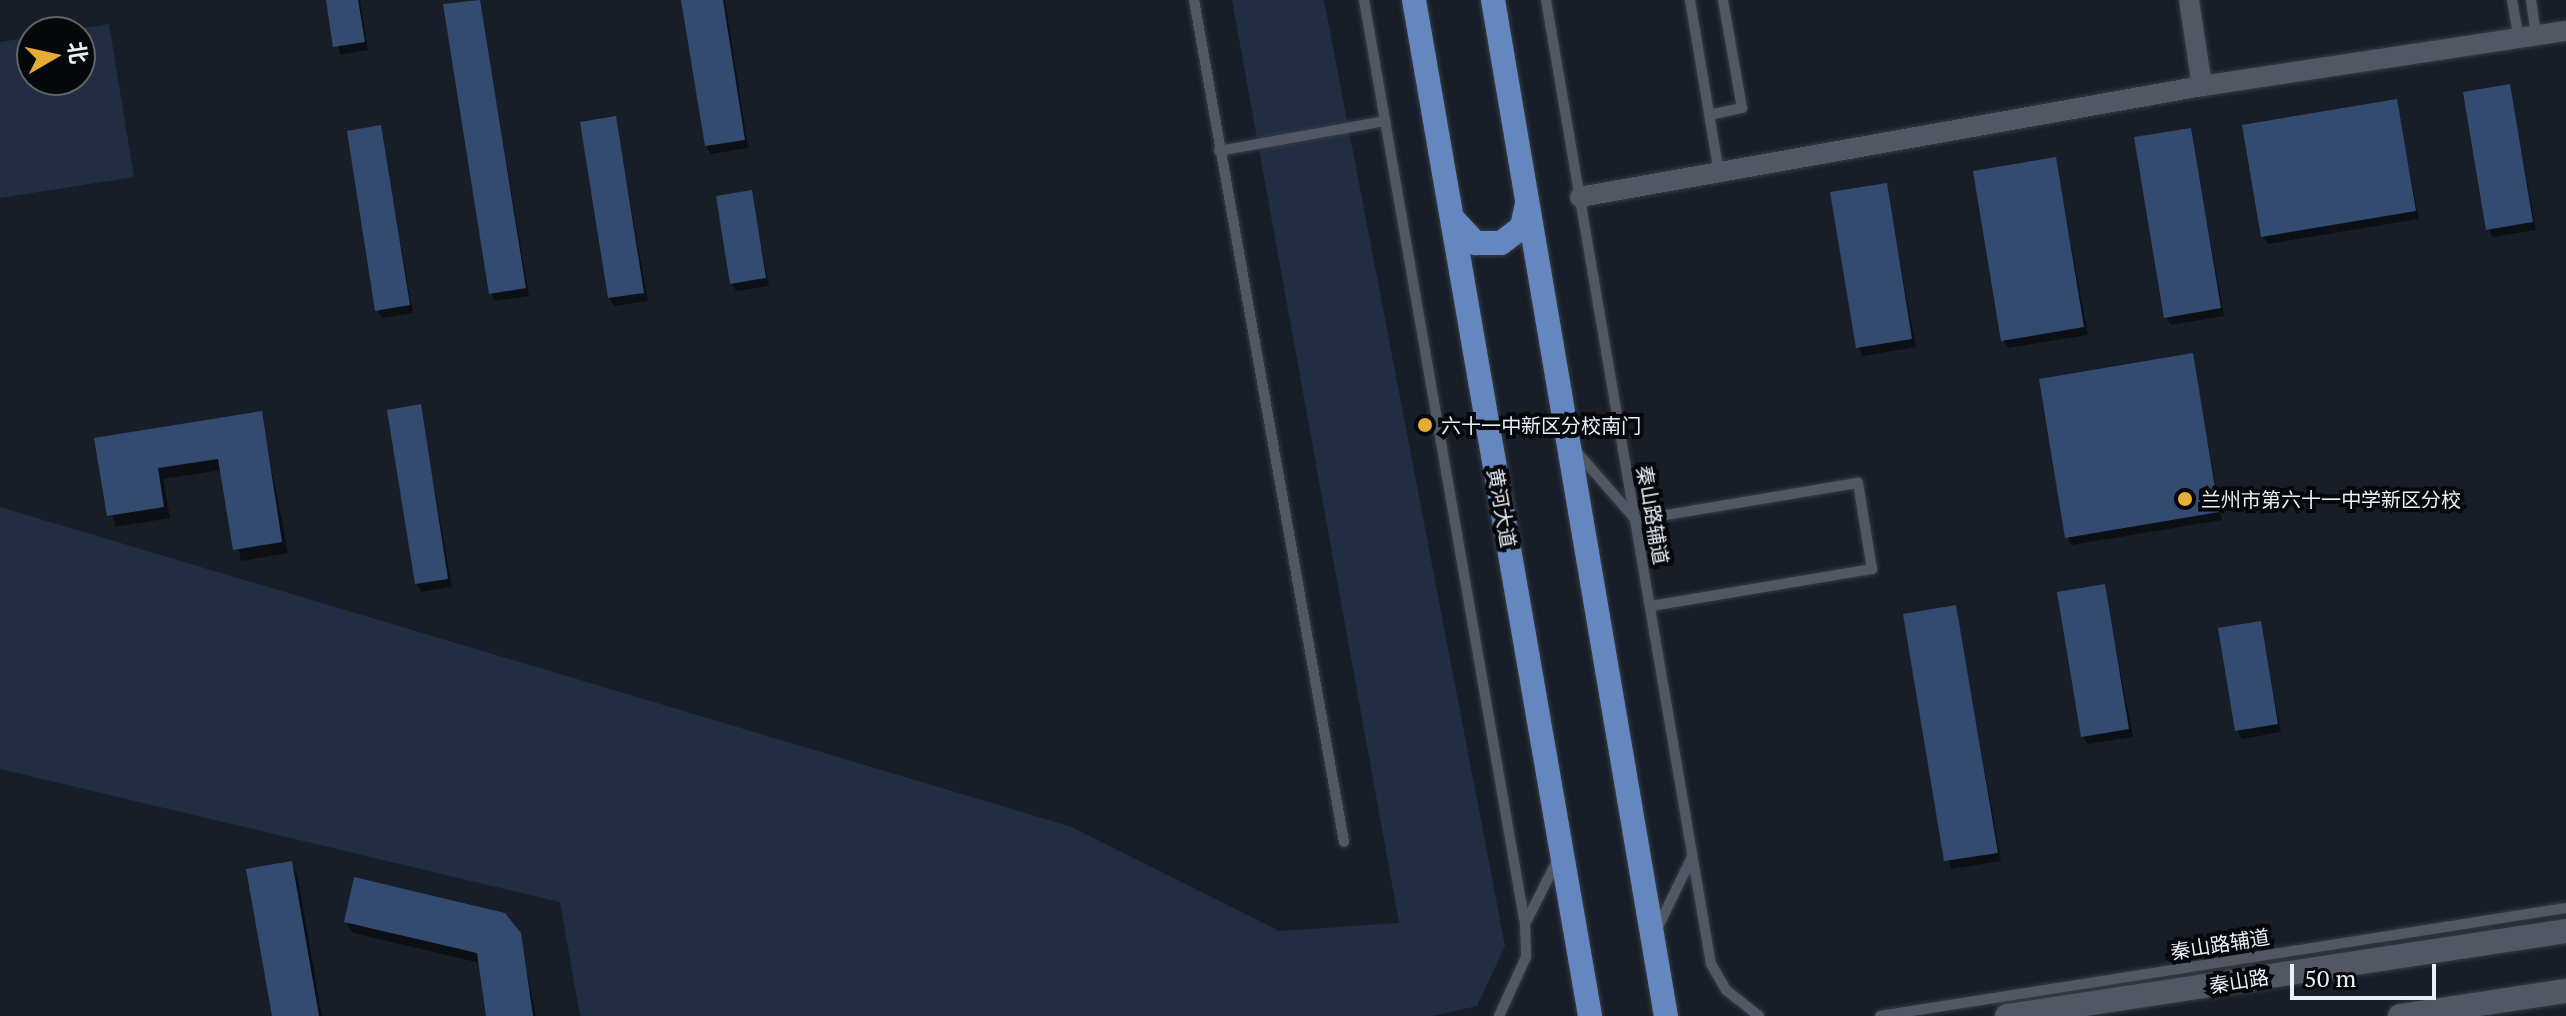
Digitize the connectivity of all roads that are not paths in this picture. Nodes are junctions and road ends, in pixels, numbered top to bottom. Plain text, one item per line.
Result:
1 (1194, 0) edge
2 (1364, 0) edge
3 (1414, 0) edge
4 (1493, 0) edge
5 (1546, 0) edge
6 (1690, 0) edge
7 (1723, 0) edge
8 (2189, 0) edge
9 (2512, 0) edge
10 (2531, 0) edge
11 (2566, 31) edge
12 (2528, 37) junction
13 (2202, 86) junction
14 (1709, 115) junction
15 (1385, 121) junction
16 (1219, 151) junction
17 (1719, 173) junction
18 (1580, 197) junction
19 (1527, 201) junction
20 (1451, 213) junction
21 (1568, 442) junction
22 (1636, 520) junction
23 (1650, 606) junction
24 (1344, 842) dead end
25 (1562, 852) junction
26 (1693, 856) junction
27 (2566, 908) edge
28 (1525, 924) junction
29 (2566, 931) edge
30 (1653, 938) junction
31 (2566, 991) edge
32 (1499, 1016) edge
33 (1590, 1016) edge
34 (1666, 1016) edge
35 (1759, 1016) edge
36 (1880, 1016) edge
37 (2007, 1016) edge
38 (2400, 1016) edge

1 - 16 lane
2 - 15 lane
3 - 20 main road, 黄河大道
4 - 19 main road
5 - 18 lane, 秦山路辅道
6 - 14 lane
7 - 14 lane
8 - 13 street
9 - 12 lane
10 - 12 lane
11 - 12 street
12 - 13 street
13 - 17 street
14 - 17 lane
15 - 16 lane
15 - 28 lane
16 - 24 lane
17 - 18 street
18 - 22 lane, 秦山路辅道
19 - 20 main road
19 - 21 main road
20 - 25 main road, 黄河大道
21 - 22 lane
21 - 30 main road
22 - 23 lane, 秦山路辅道
22 - 23 lane
23 - 26 lane, 秦山路辅道
25 - 28 lane
25 - 33 main road, 黄河大道
26 - 30 lane
26 - 35 lane, 秦山路辅道
27 - 36 lane, 秦山路辅道
28 - 32 lane
29 - 37 street, 秦山路
30 - 34 main road
31 - 38 street

